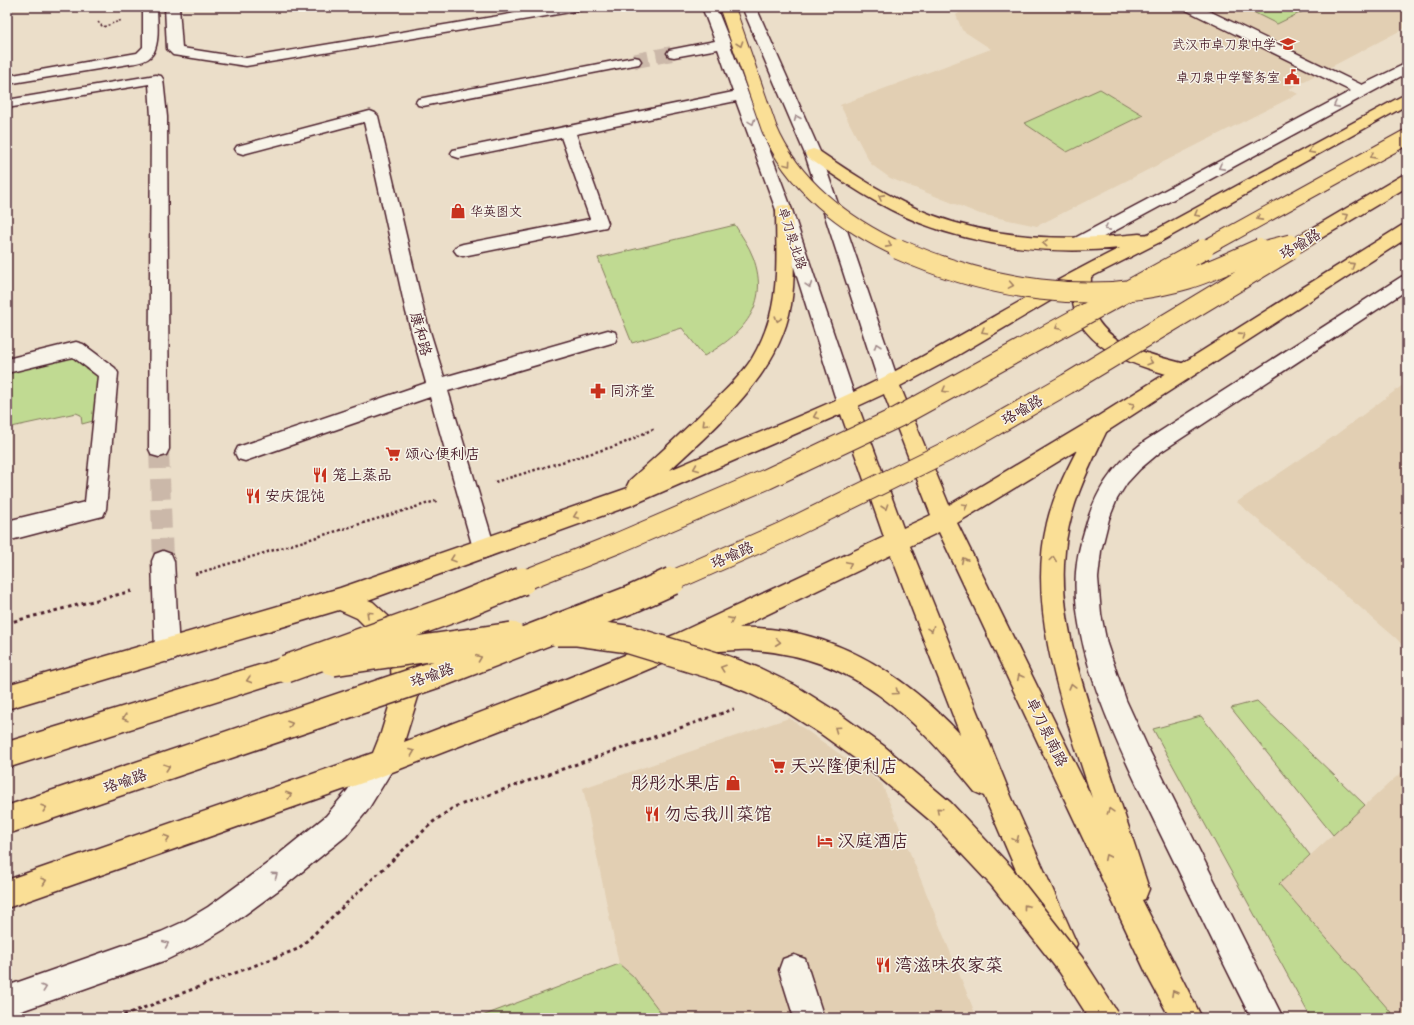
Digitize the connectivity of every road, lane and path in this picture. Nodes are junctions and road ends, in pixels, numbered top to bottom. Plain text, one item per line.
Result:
1 (150, 7) edge
2 (172, 7) edge
3 (576, 7) edge
4 (709, 7) edge
5 (727, 7) edge
6 (749, 7) edge
7 (1192, 7) edge
8 (724, 44) junction
9 (674, 53) tunnel mouth
10 (634, 61) tunnel mouth
11 (1407, 67) edge
12 (7, 80) edge
13 (1362, 91) junction
14 (742, 94) junction
15 (1407, 99) edge
16 (423, 102) dead end
17 (7, 104) edge
18 (567, 131) junction
19 (1407, 137) edge
20 (243, 149) dead end
21 (459, 153) dead end
22 (813, 154) junction
23 (1407, 180) edge
24 (784, 210) junction
25 (1407, 230) edge
26 (1312, 236) junction
27 (1154, 238) junction
28 (1077, 244) junction
29 (463, 250) dead end
30 (1082, 274) junction
31 (1407, 281) edge
32 (608, 337) dead end
33 (7, 366) edge
34 (1185, 371) junction
35 (889, 383) junction
36 (436, 387) junction
37 (847, 403) junction
38 (1099, 426) junction
39 (656, 427) dead end
40 (159, 449) tunnel mouth
41 (246, 453) dead end
42 (467, 491) junction
43 (624, 499) junction
44 (944, 518) junction
45 (7, 530) edge
46 (897, 542) junction
47 (484, 548) junction
48 (163, 572) junction
49 (340, 600) junction
50 (7, 623) edge
51 (683, 643) junction
52 (167, 651) junction
53 (286, 669) junction
54 (7, 697) edge
55 (740, 707) dead end
56 (7, 755) edge
57 (382, 763) junction
58 (1000, 803) junction
59 (7, 820) edge
60 (7, 894) edge
61 (1160, 968) junction
62 (794, 970) dead end
63 (7, 1001) edge
64 (117, 1018) edge
65 (809, 1018) edge
66 (1095, 1018) edge
67 (1105, 1018) edge
68 (1187, 1018) edge
69 (1268, 1018) edge

1 - 12 street
2 - 3 street
4 - 8 street, 卓刀泉北路
5 -> 26 main road, bridge
22 -> 6 street
7 - 13 street
8 - 9 street
8 - 14 street, 卓刀泉北路
10 - 16 street
11 - 13 street
13 -> 28 street
14 - 18 street
14 -> 24 street, 卓刀泉北路
15 -> 27 main road
17 - 40 street
18 - 21 street
18 - 29 street
19 -> 53 main road, bridge
20 - 36 street, 康和路
28 -> 22 main road
35 -> 22 street
26 -> 23 main road, 珞喻路
24 -> 37 street, 卓刀泉北路
24 -> 43 main road
34 -> 25 main road
59 -> 26 main road, 珞喻路, bridge
27 - 28 main road
27 - 30 main road
30 -> 34 main road
30 -> 35 main road
31 - 69 street
32 - 36 street
33 - 45 street
38 -> 34 main road
35 - 37 main road
35 - 44 main road, 卓刀泉南路
36 - 41 street
36 - 42 street, 康和路
37 -> 43 main road
37 -> 46 main road, 卓刀泉北路
44 -> 38 main road
61 -> 38 main road
39 - 42 path
42 - 47 street, 康和路
42 - 48 path
43 -> 47 main road
44 - 46 main road
61 -> 44 main road, 卓刀泉南路
51 -> 46 main road
46 -> 58 main road
47 -> 49 main road
48 - 50 path
48 - 52 street
49 - 52 main road
57 -> 49 main road
57 -> 51 main road
51 -> 58 main road
52 - 54 main road
53 -> 56 main road
67 -> 53 main road, bridge
55 - 64 path
60 -> 57 main road
63 -> 57 street
58 -> 66 main road
68 -> 61 main road, 卓刀泉南路
62 - 65 street

